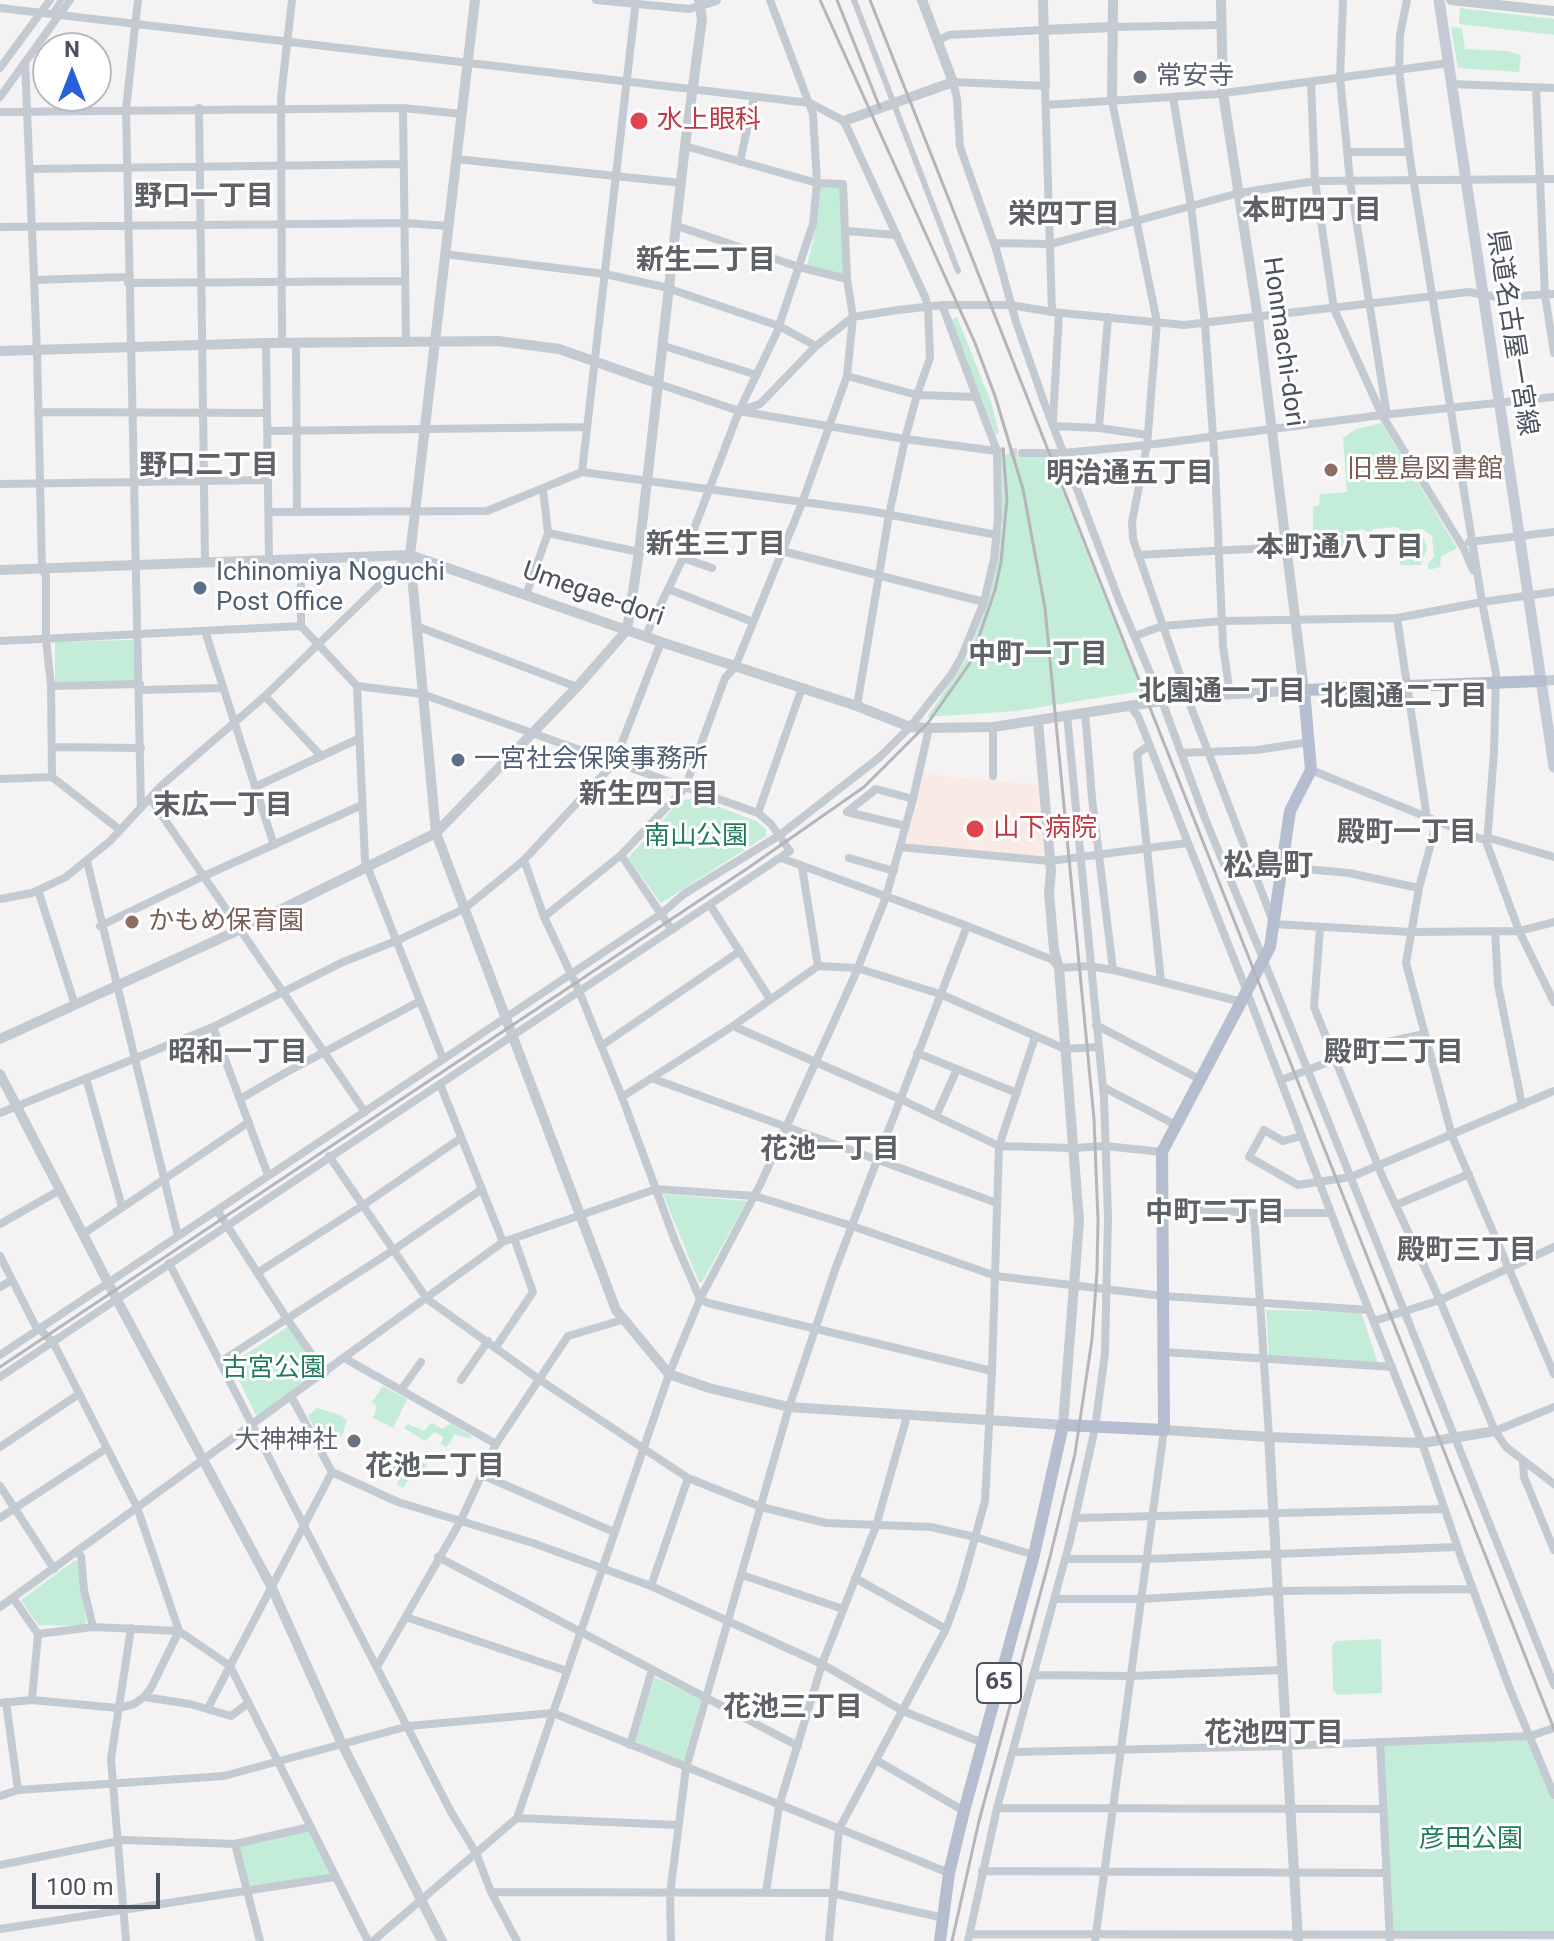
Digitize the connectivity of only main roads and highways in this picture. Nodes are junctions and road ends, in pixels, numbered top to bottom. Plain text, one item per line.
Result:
1 (1439, 0) edge
2 (1548, 681) edge
3 (1554, 767) edge
4 (940, 1941) edge

1 - 2 main road, 県道名古屋一宮線
2 - 3 main road, 県道名古屋一宮線
2 - 4 main road, 65

